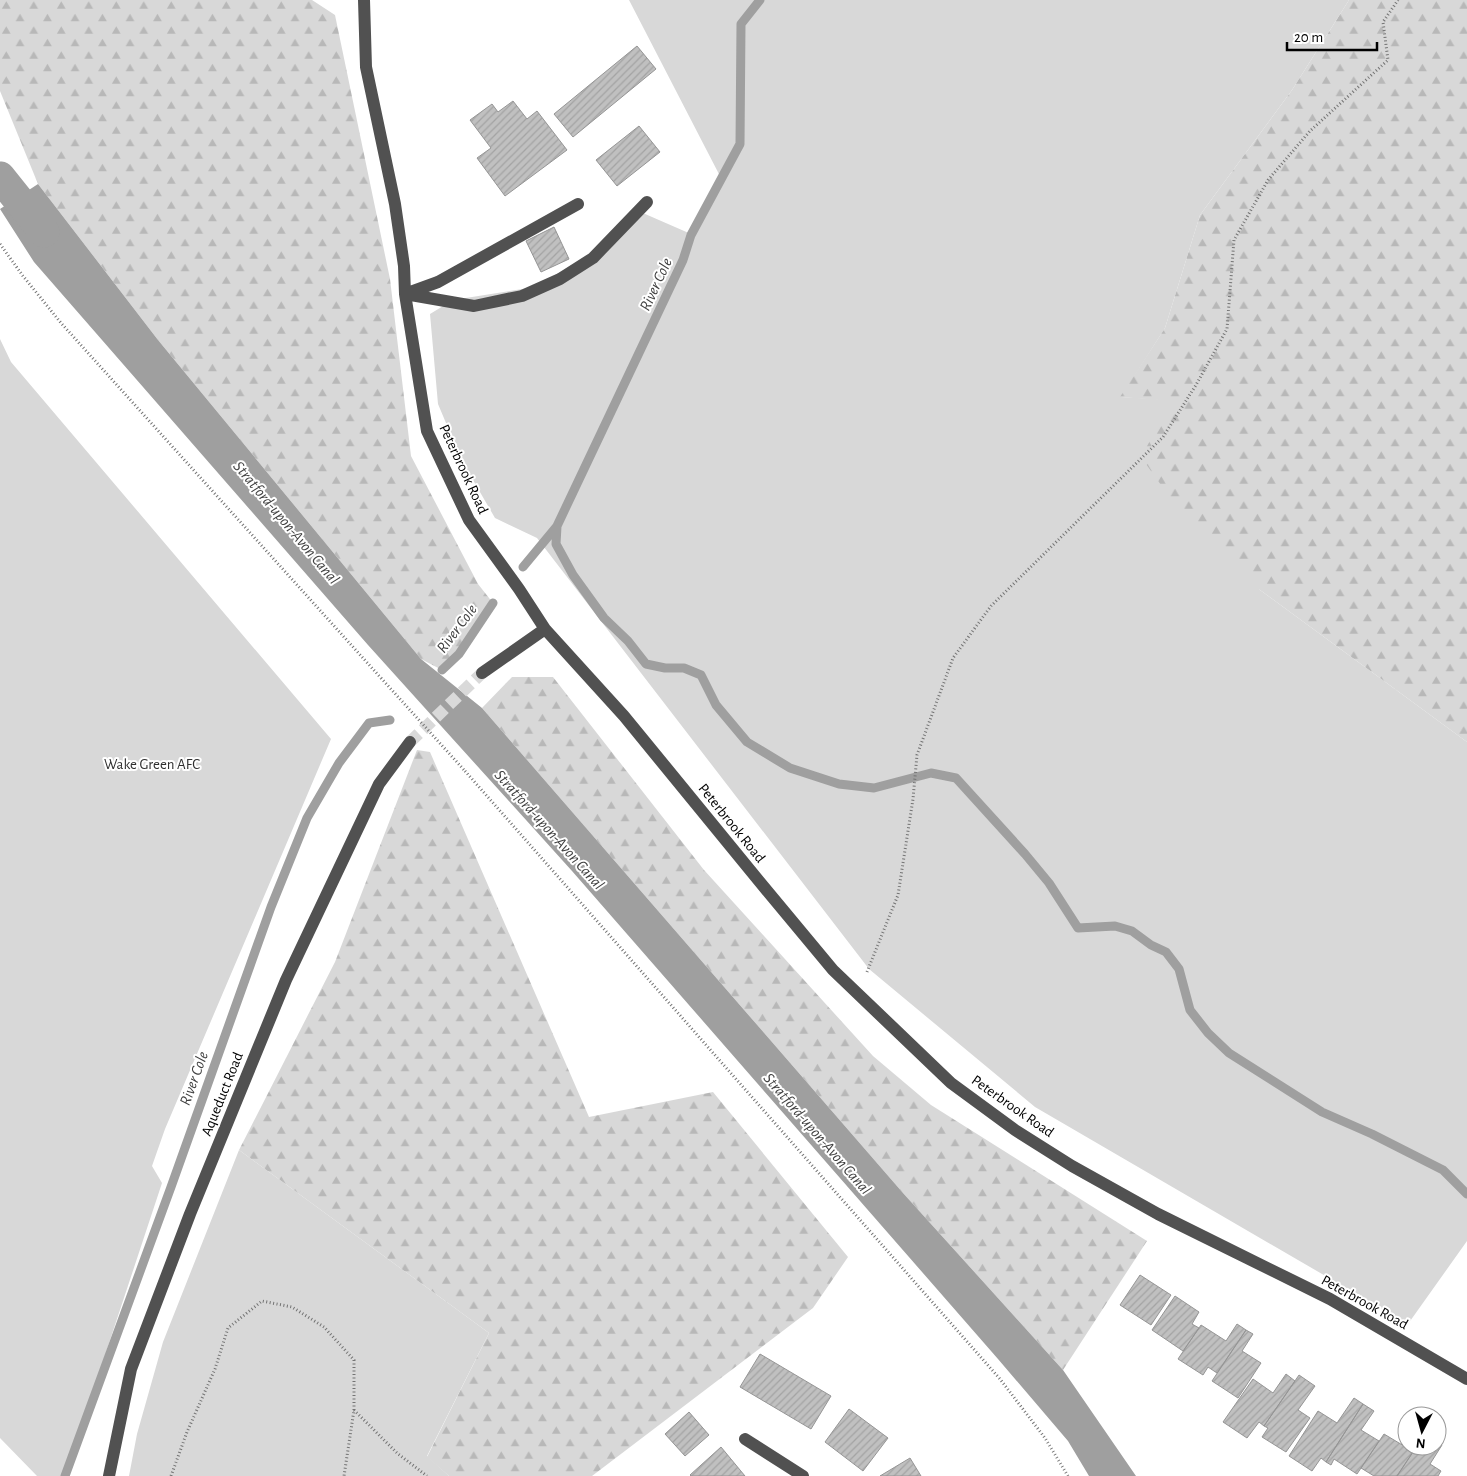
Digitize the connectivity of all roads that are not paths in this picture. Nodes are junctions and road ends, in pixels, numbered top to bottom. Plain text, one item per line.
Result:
1 (362, 1) edge
2 (647, 202) dead end
3 (578, 204) dead end
4 (405, 294) junction
5 (545, 629) junction
6 (482, 673) tunnel mouth
7 (410, 742) tunnel mouth
8 (1467, 1378) edge
9 (745, 1440) dead end
10 (109, 1476) edge
11 (803, 1476) edge

1 - 4 street, Peterbrook Road
2 - 4 street
3 - 4 street
4 - 5 street, Peterbrook Road
5 - 6 street
5 - 8 street, Peterbrook Road
7 - 10 street, Aqueduct Road
9 - 11 street

